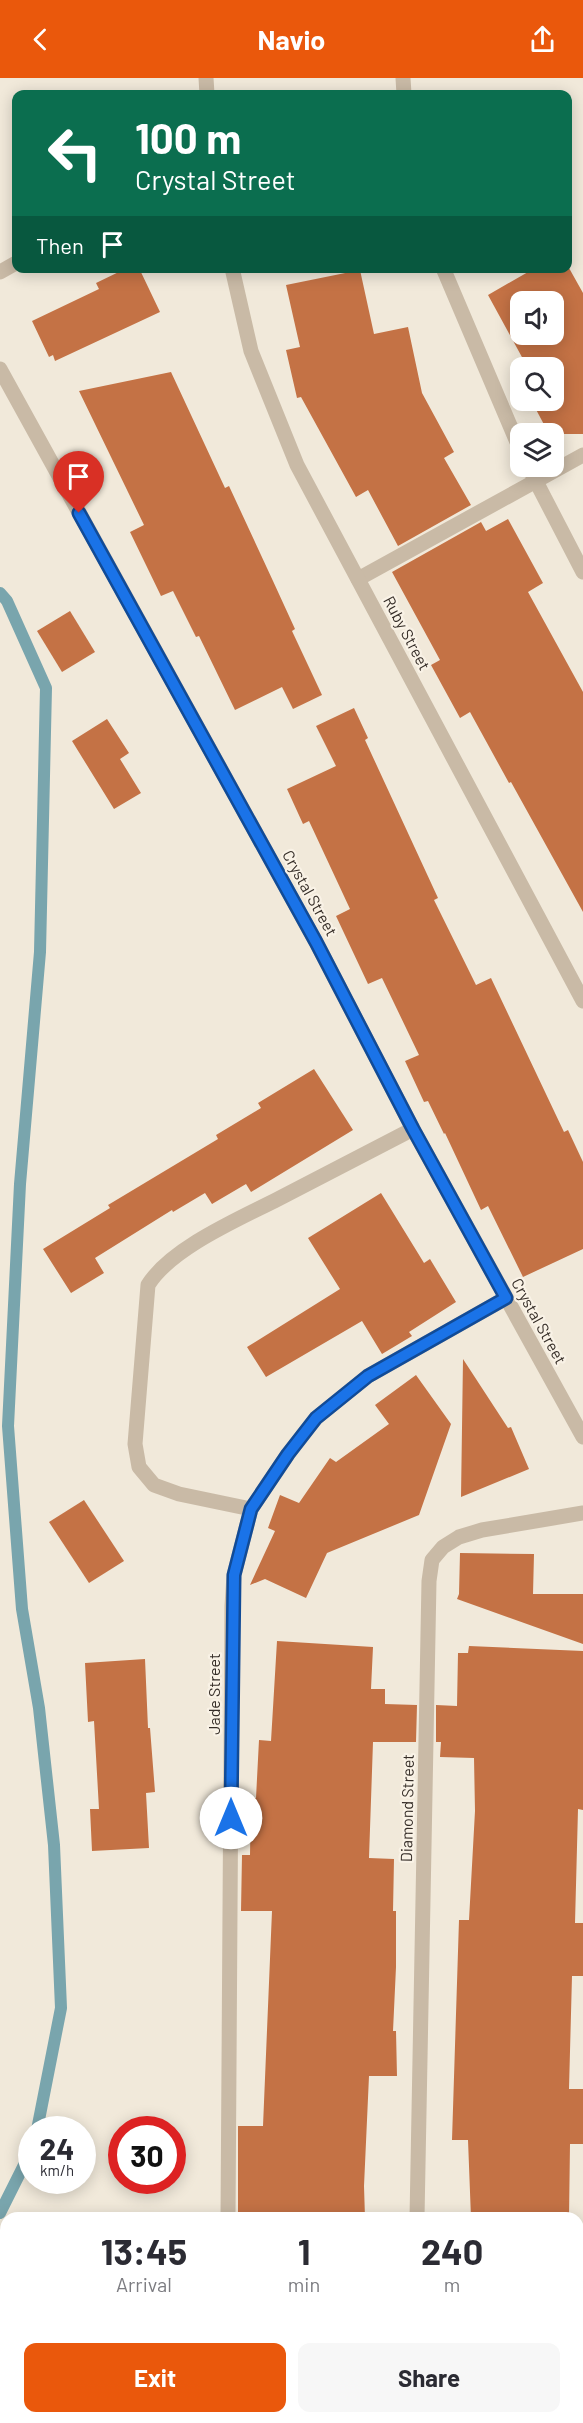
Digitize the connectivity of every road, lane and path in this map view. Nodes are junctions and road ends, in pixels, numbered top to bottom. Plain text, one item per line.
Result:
1 (233, 273) edge
2 (445, 273) edge
3 (0, 369) edge
4 (510, 425) edge
5 (583, 455) edge
6 (532, 477) edge
7 (534, 481) junction
8 (583, 572) edge
9 (358, 579) junction
10 (583, 1001) edge
11 (413, 1129) junction
12 (506, 1298) junction
13 (583, 1437) edge
14 (251, 1509) junction
15 (583, 1513) edge
16 (228, 2212) edge
17 (417, 2212) edge

1 - 9 street, Ruby Street
2 - 4 street
3 - 11 street, Crystal Street
5 - 7 street
6 - 7 street
7 - 8 street
7 - 9 street
9 - 10 street, Ruby Street
11 - 12 street, Crystal Street
11 - 14 street
12 - 13 street, Crystal Street
12 - 14 street, Jade Street
14 - 16 street, Jade Street
15 - 17 street, Diamond Street

